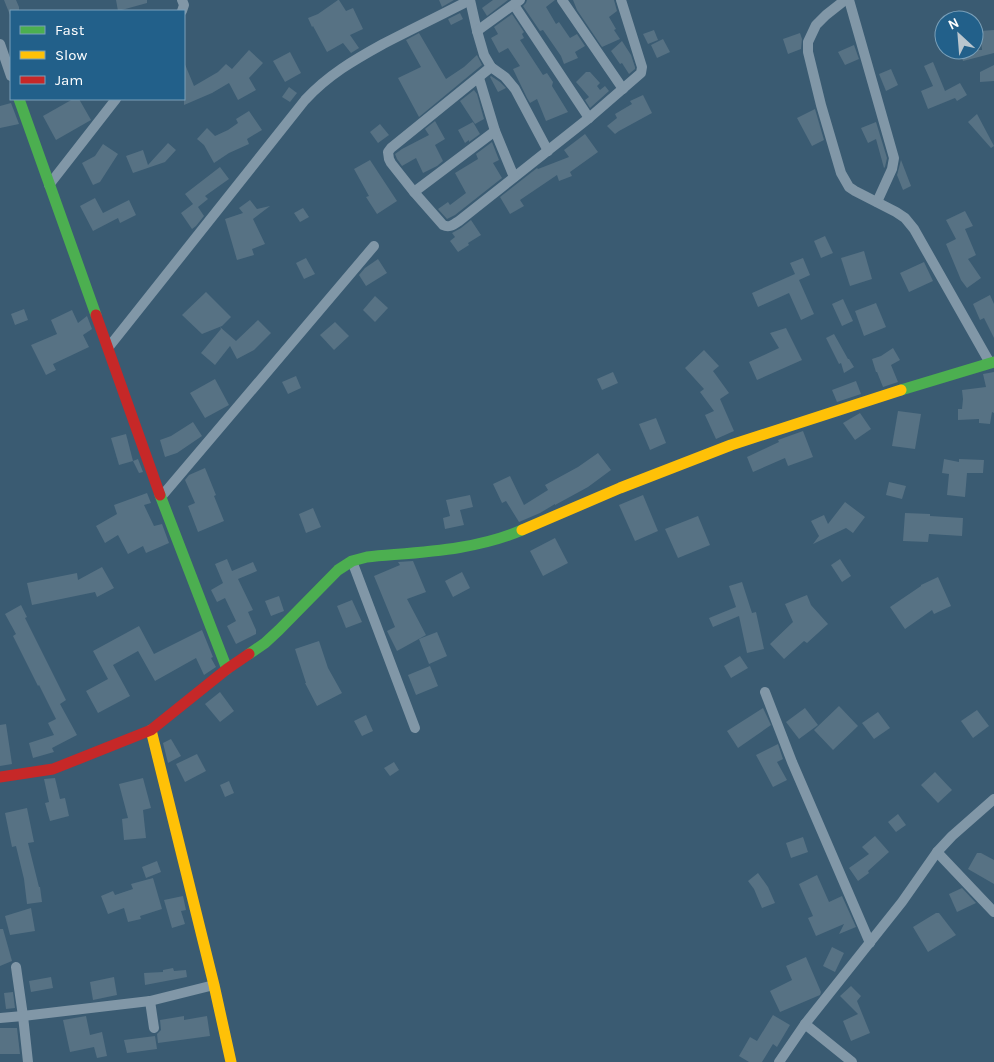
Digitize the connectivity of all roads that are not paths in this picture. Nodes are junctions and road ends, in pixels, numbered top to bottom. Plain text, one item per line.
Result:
1 (470, 0) edge
2 (562, 0) edge
3 (621, 0) edge
4 (844, 0) edge
5 (849, 0) edge
6 (517, 2) edge
7 (477, 31) junction
8 (0, 44) edge
9 (491, 67) junction
10 (10, 73) edge
11 (479, 78) junction
12 (623, 90) junction
13 (19, 100) edge
14 (115, 100) edge
15 (589, 118) junction
16 (495, 131) junction
17 (548, 151) junction
18 (514, 176) junction
19 (50, 185) junction
20 (414, 192) junction
21 (877, 202) junction
22 (374, 246) dead end
23 (108, 348) junction
24 (992, 362) edge
25 (161, 497) junction
26 (352, 561) junction
27 (227, 669) junction
28 (766, 692) dead end
29 (415, 728) dead end
30 (151, 730) junction
31 (0, 778) edge
32 (994, 799) edge
33 (937, 852) junction
34 (994, 912) edge
35 (870, 943) junction
36 (16, 967) dead end
37 (214, 984) junction
38 (150, 1001) junction
39 (23, 1016) junction
40 (0, 1018) edge
41 (804, 1024) junction
42 (154, 1028) dead end
43 (28, 1062) edge
44 (230, 1062) edge
45 (779, 1062) edge
46 (852, 1062) edge

1 - 7 street
1 - 23 street
2 - 12 street
3 - 12 street
4 - 21 street
5 - 21 street
6 - 7 street
6 - 15 street
7 - 9 street
8 - 10 street
9 - 11 street
9 - 17 street
11 - 16 street
11 - 20 street
12 - 15 street
13 - 19 street
14 - 19 street
15 - 17 street
16 - 18 street
16 - 20 street
17 - 18 street
18 - 20 street
19 - 23 street
21 - 24 street
22 - 25 street
23 - 25 street
24 - 26 street
25 - 27 street
26 - 27 street
26 - 29 street
27 - 30 street
28 - 35 street
30 - 31 street
30 - 37 street
32 - 33 street
33 - 34 street
33 - 35 street
35 - 41 street
36 - 39 street
37 - 38 street
37 - 44 street
38 - 39 street
38 - 42 street
39 - 40 street
39 - 43 street
41 - 45 street
41 - 46 street

